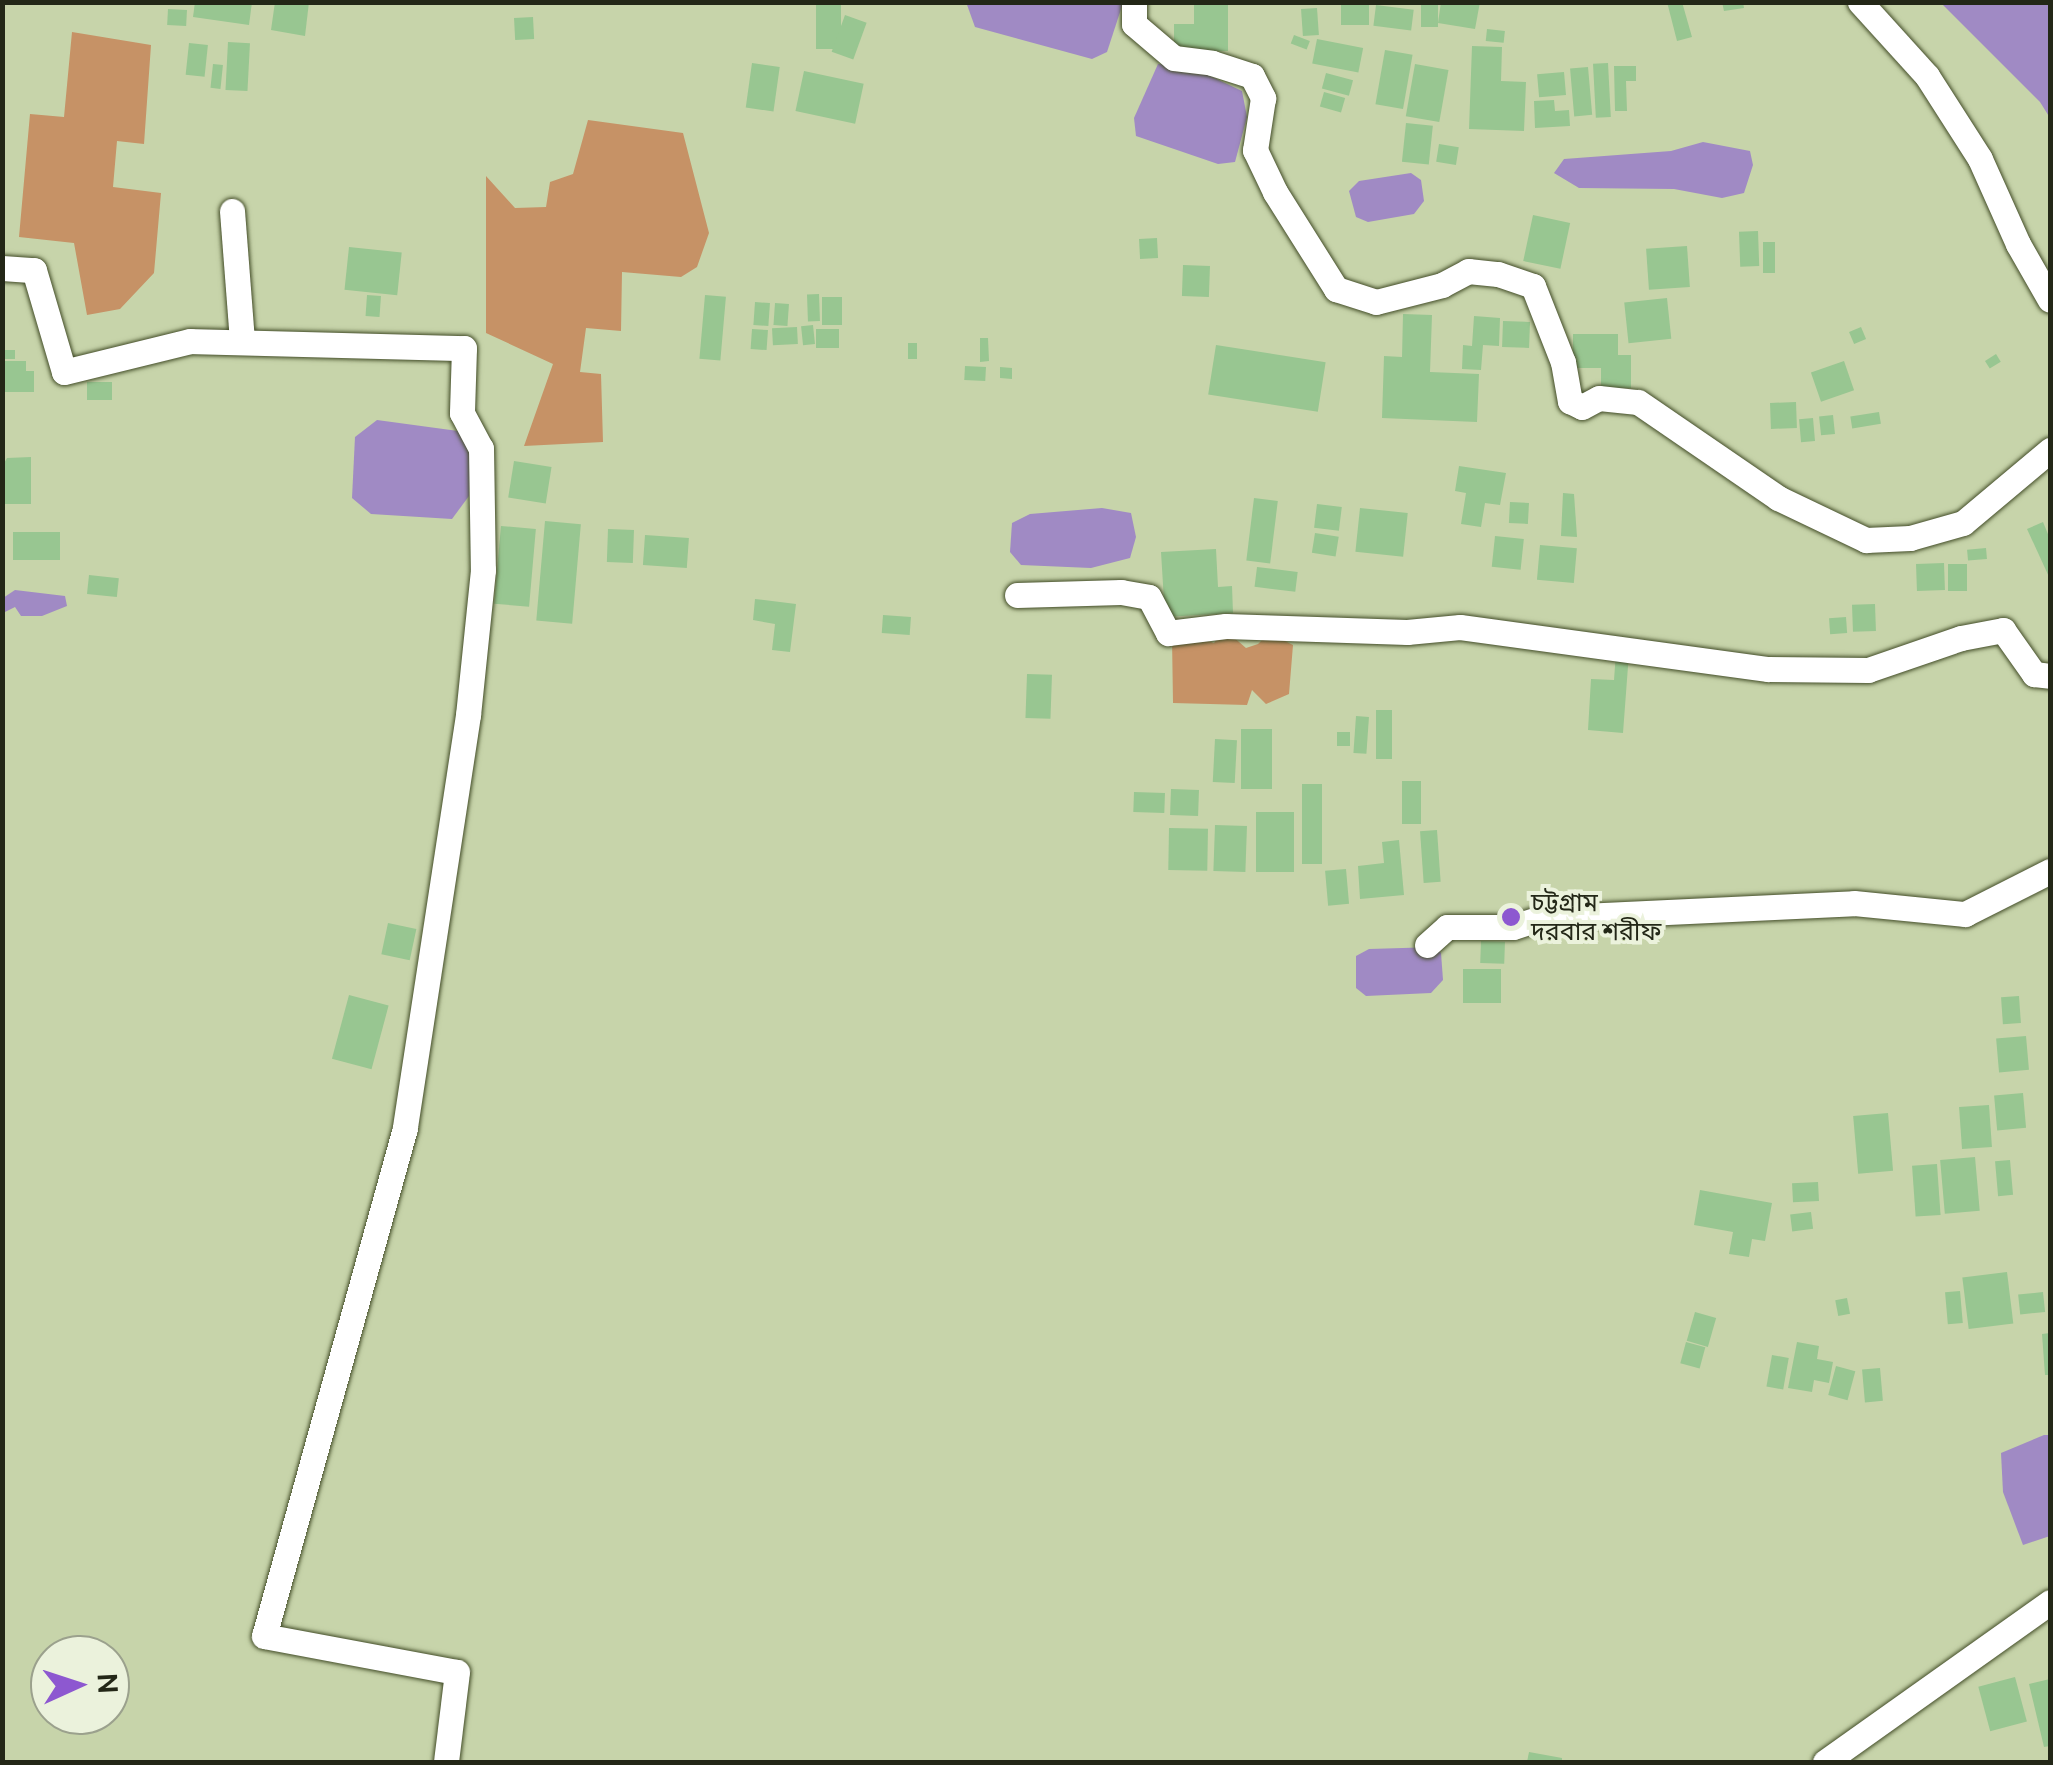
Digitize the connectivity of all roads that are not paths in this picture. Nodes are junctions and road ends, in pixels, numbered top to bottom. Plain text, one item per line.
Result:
1 (1134, 2) edge
2 (1860, 2) edge
3 (232, 210) dead end
4 (2, 268) edge
5 (2050, 300) edge
6 (242, 341) junction
7 (2050, 450) edge
8 (1018, 595) dead end
9 (2050, 676) edge
10 (2050, 871) edge
11 (1427, 946) dead end
12 (2050, 1602) edge
13 (446, 1762) edge
14 (1825, 1762) edge

1 - 7 street
2 - 5 street
3 - 6 street
4 - 6 street
6 - 13 street
8 - 9 street
10 - 11 street
12 - 14 street

